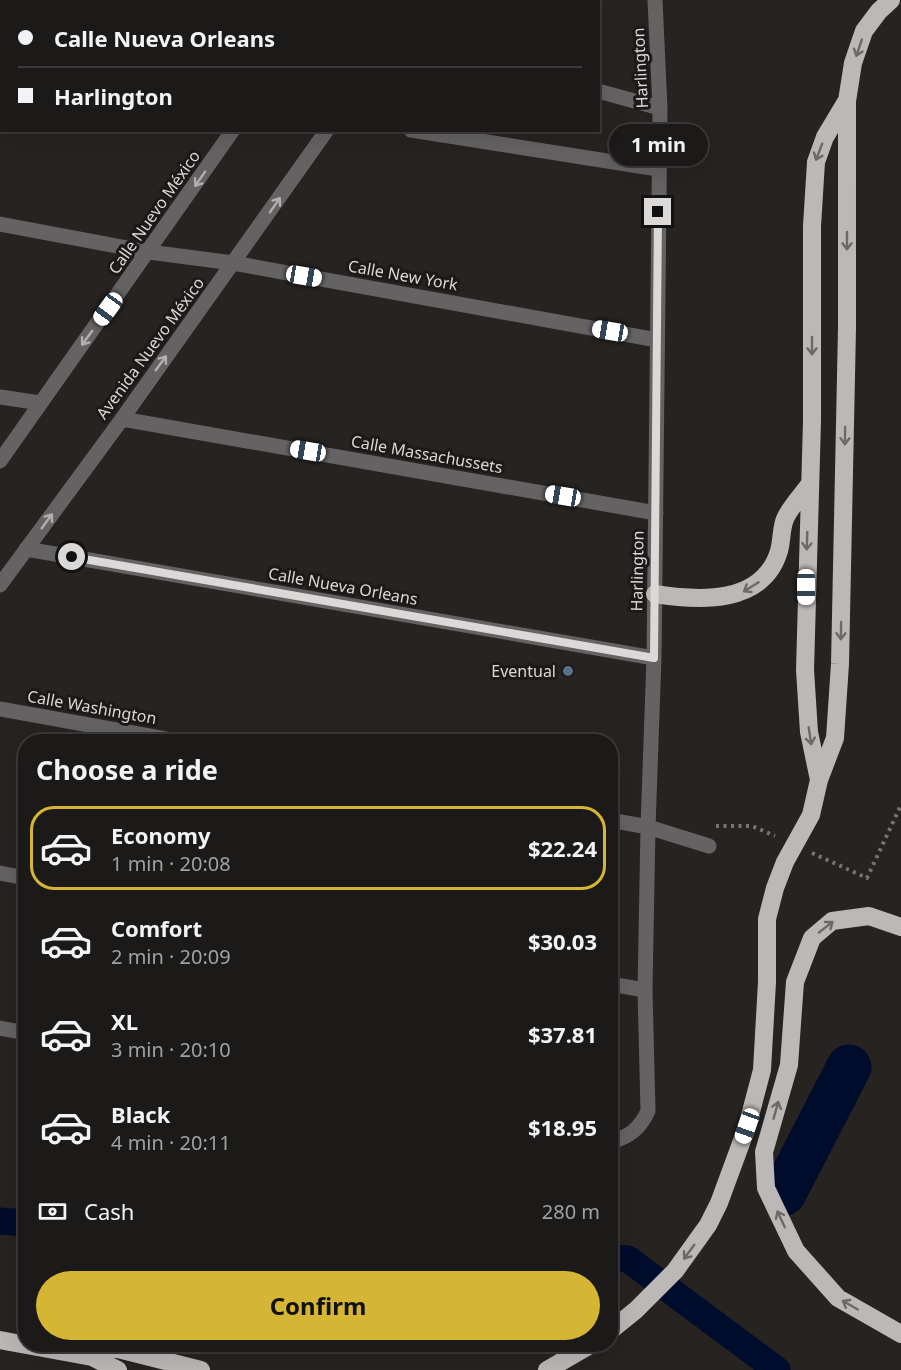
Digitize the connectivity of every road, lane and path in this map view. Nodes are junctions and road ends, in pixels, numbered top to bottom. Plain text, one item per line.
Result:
1 (655, 0) edge
2 (891, 0) edge
3 (600, 92) edge
4 (847, 101) junction
5 (660, 108) junction
6 (233, 132) edge
7 (326, 132) edge
8 (424, 132) edge
9 (658, 169) junction
10 (0, 224) edge
11 (149, 252) junction
12 (233, 263) junction
13 (657, 340) junction
14 (0, 397) edge
15 (40, 403) junction
16 (122, 418) junction
17 (0, 461) edge
18 (809, 485) junction
19 (656, 513) junction
20 (26, 549) junction
21 (0, 585) edge
22 (655, 594) junction
23 (654, 658) junction
24 (0, 709) edge
25 (138, 734) edge
26 (819, 780) junction
27 (901, 805) edge
28 (618, 821) edge
29 (648, 827) junction
30 (709, 846) dead end
31 (0, 873) edge
32 (18, 876) edge
33 (867, 878) dead end
34 (901, 927) edge
35 (618, 985) edge
36 (645, 990) junction
37 (0, 1028) edge
38 (18, 1031) edge
39 (618, 1139) edge
40 (618, 1325) edge
41 (901, 1334) edge
42 (0, 1340) edge
43 (18, 1343) edge
44 (65, 1352) edge
45 (104, 1352) edge
46 (130, 1352) edge
47 (578, 1352) edge
48 (92, 1357) junction
49 (118, 1370) edge
50 (201, 1370) edge
51 (548, 1370) edge

1 - 5 street, Harlington
2 -> 4 highway
3 - 5 street
4 -> 18 highway
4 -> 26 highway
5 - 9 street, Harlington
6 -> 11 street, Calle Nuevo México
12 -> 7 street, Avenida Nuevo México
8 - 9 street
9 - 13 street, Harlington
10 - 11 street, Calle New York
11 - 12 street, Calle New York
11 -> 15 street, Calle Nuevo México
12 - 13 street, Calle New York
16 -> 12 street, Avenida Nuevo México
13 - 19 street, Harlington
14 - 15 street
15 - 17 street, Calle Nuevo México
16 - 19 street, Calle Massachussets
20 -> 16 street, Avenida Nuevo México
18 -> 22 highway
18 -> 26 highway
19 - 22 street, Harlington
20 - 21 street, Avenida Nuevo México
20 - 23 street, Calle Nueva Orleans
22 - 23 street, Harlington
23 - 29 street, Harlington
24 - 25 street, Calle Washington
26 -> 40 highway
27 - 33 path
28 - 29 street
29 - 30 street
29 - 36 street, Harlington
31 - 32 street
41 -> 34 highway
35 - 36 street
36 - 39 street, Harlington
37 - 38 street
42 - 43 highway
44 - 48 highway
45 - 48 highway
46 - 50 highway
47 - 51 highway
48 - 49 highway

